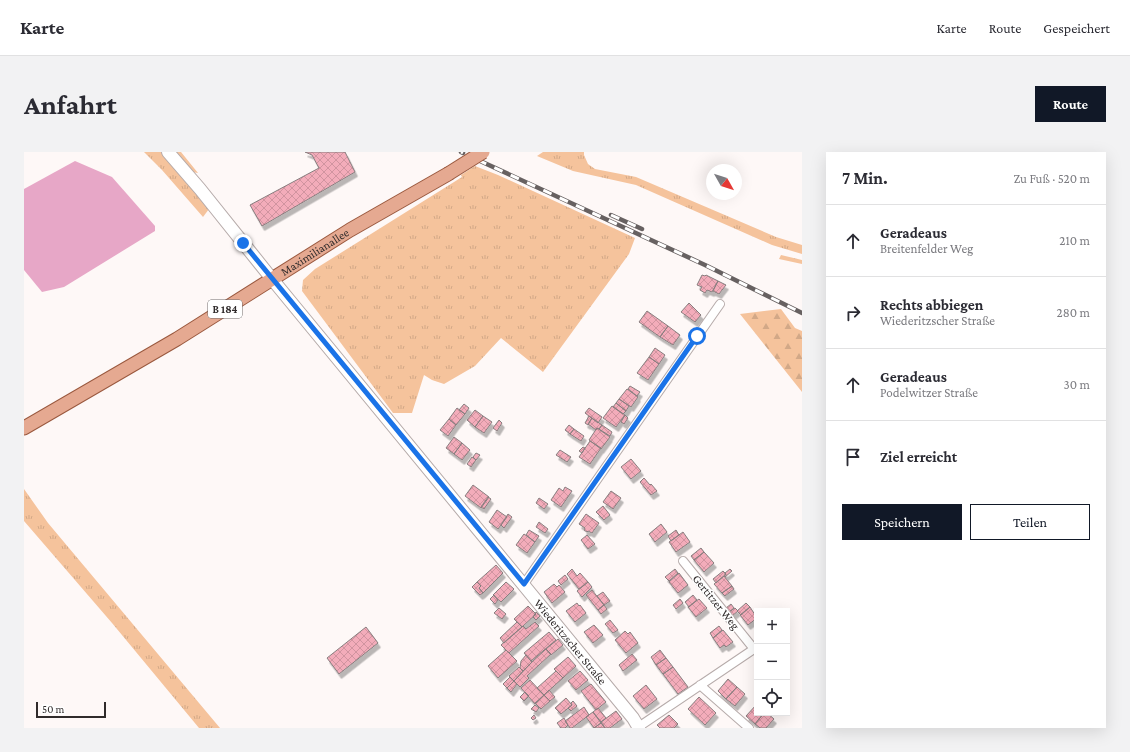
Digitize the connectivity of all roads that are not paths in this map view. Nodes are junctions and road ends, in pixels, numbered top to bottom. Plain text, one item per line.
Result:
1 (168, 152) edge
2 (483, 152) edge
3 (272, 279) junction
4 (720, 304) dead end
5 (24, 428) edge
6 (683, 561) dead end
7 (524, 584) junction
8 (700, 686) junction
9 (638, 728) edge
10 (750, 728) edge

1 - 3 street, Wiederitzscher Straße
2 - 3 main road, Maximilianallee / B 184, bridge
3 - 5 main road, Maximilianallee / B 184
3 - 7 street, Wiederitzscher Straße
4 - 7 street
6 - 8 street, Gertitzer Weg
7 - 9 street, Wiederitzscher Straße
8 - 9 street, Gertitzer Weg
8 - 10 street

